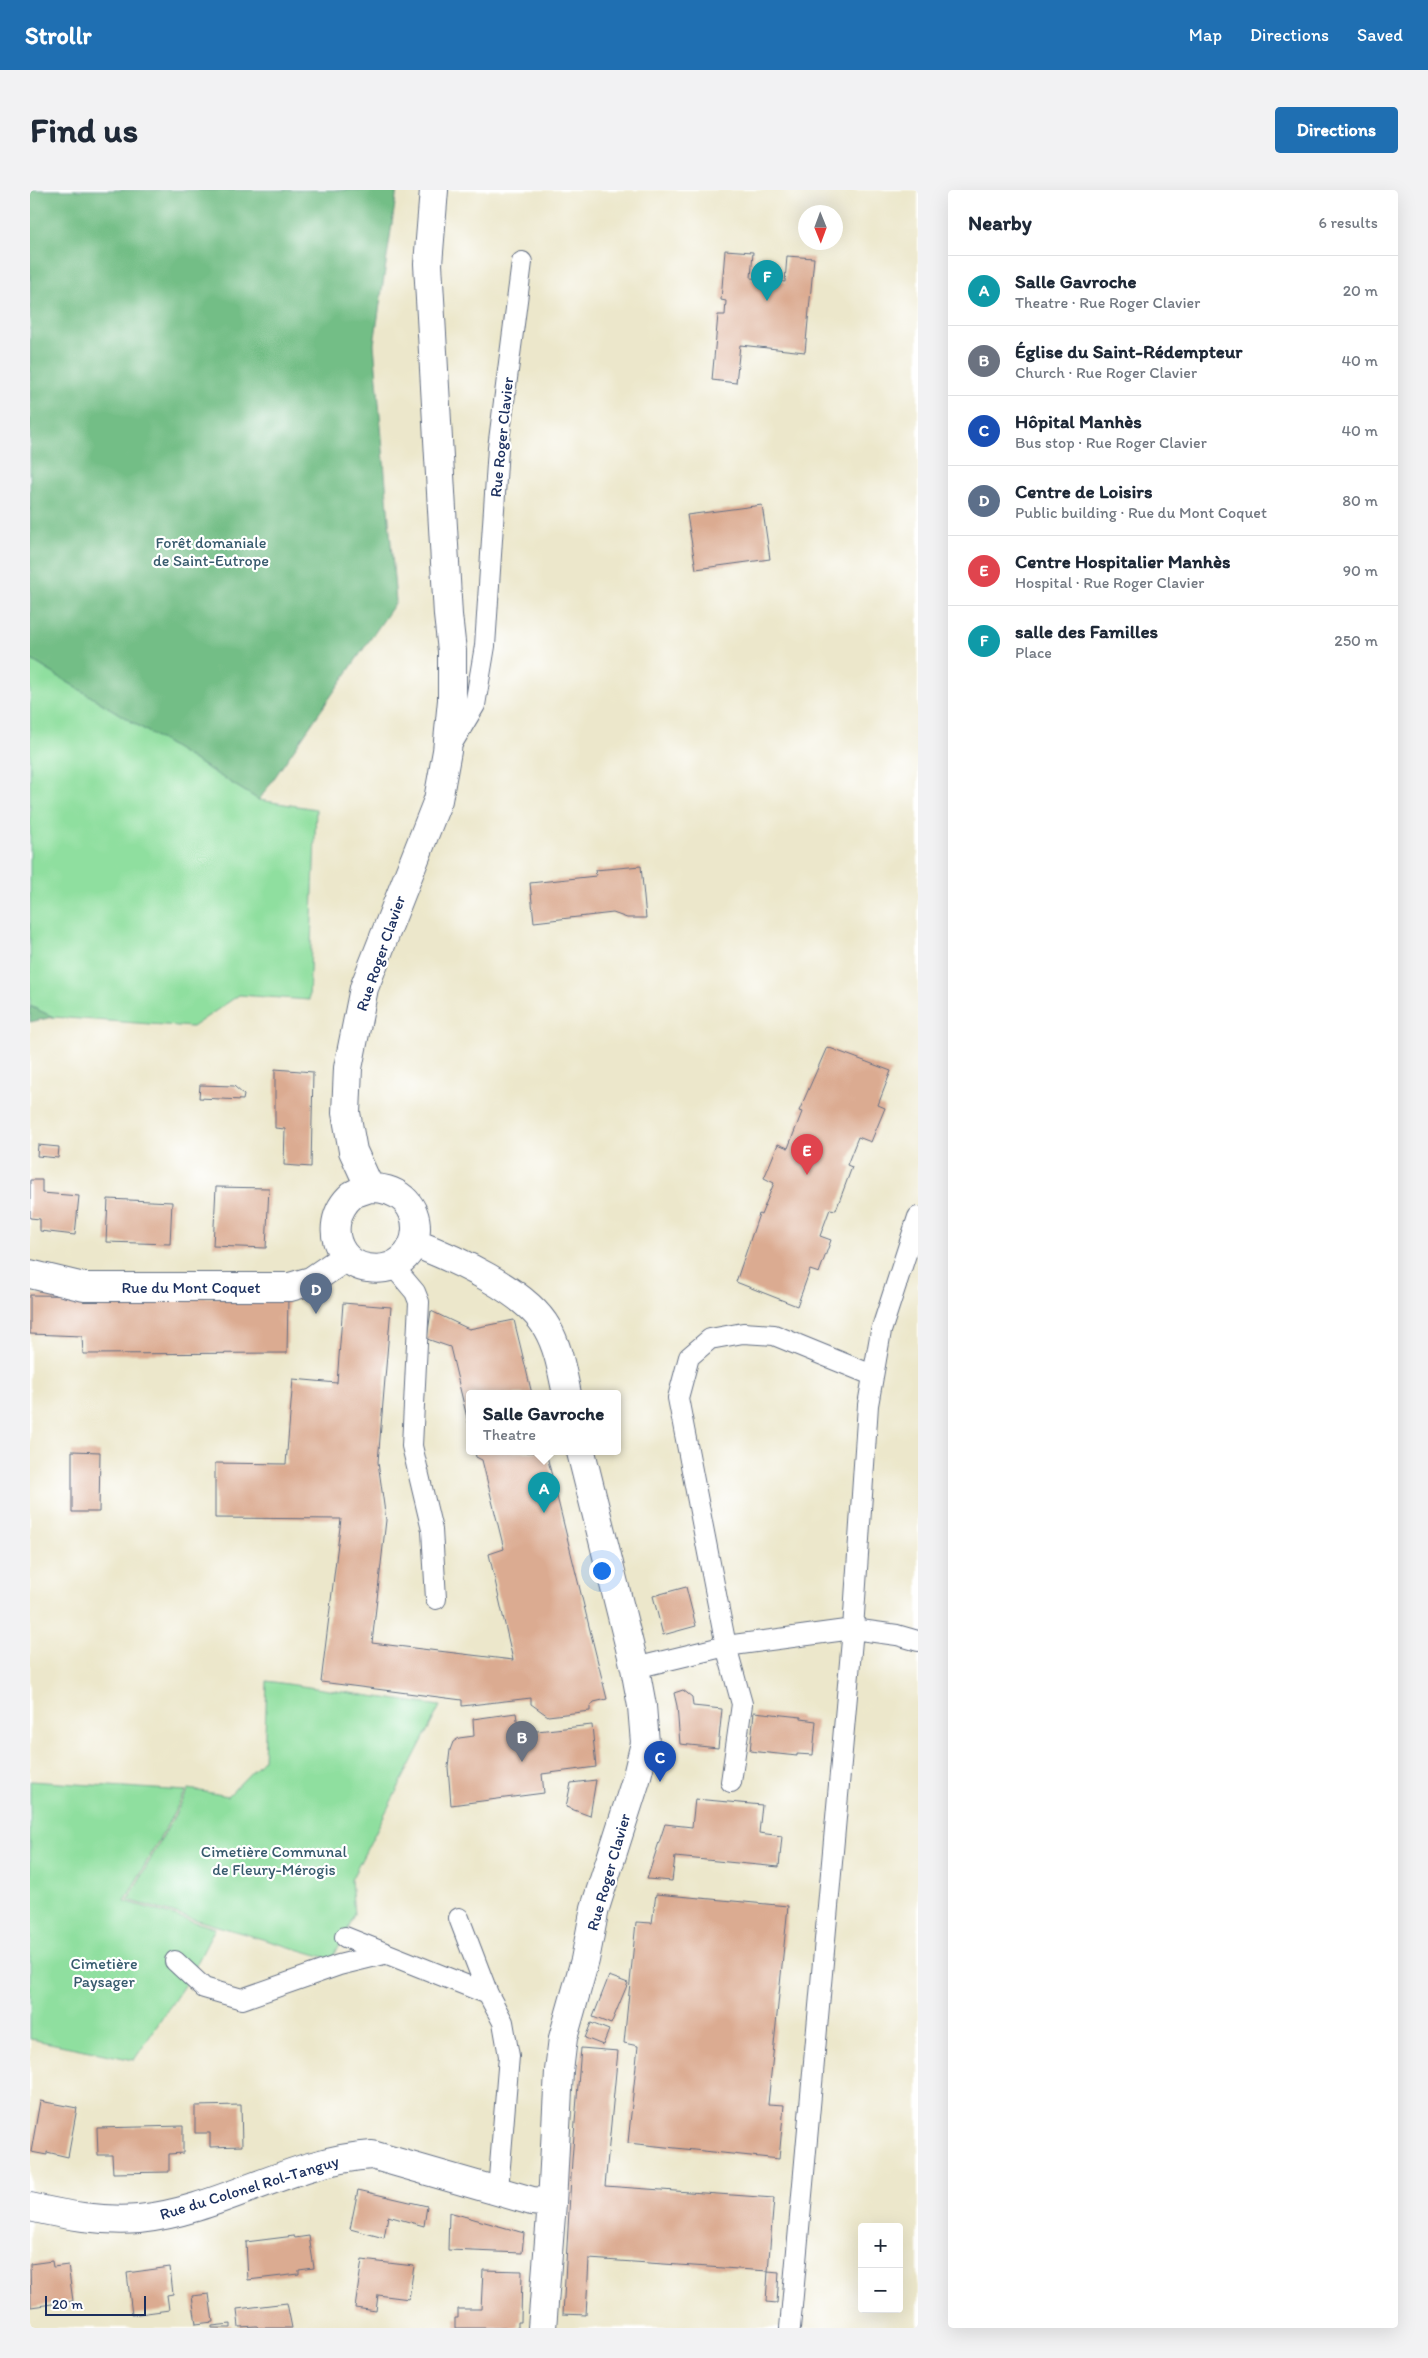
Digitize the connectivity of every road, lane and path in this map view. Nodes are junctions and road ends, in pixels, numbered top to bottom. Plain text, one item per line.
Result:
1 (434, 190) edge
2 (522, 262) dead end
3 (486, 612) junction
4 (452, 651) junction
5 (447, 751) junction
6 (370, 1188) junction
7 (918, 1217) edge
8 (414, 1243) junction
9 (346, 1257) junction
10 (393, 1266) junction
11 (30, 1274) edge
12 (872, 1375) junction
13 (566, 1390) edge
14 (582, 1455) edge
15 (436, 1599) dead end
16 (853, 1630) junction
17 (918, 1641) edge
18 (726, 1646) junction
19 (635, 1668) junction
20 (731, 1782) dead end
21 (459, 1918) dead end
22 (345, 1937) dead end
23 (384, 1954) junction
24 (175, 1961) dead end
25 (488, 1994) junction
26 (498, 2190) junction
27 (552, 2203) junction
28 (30, 2207) edge
29 (542, 2328) edge
30 (790, 2328) edge

1 - 4 street
2 - 3 lane, Rue Roger Clavier
3 - 4 lane, Rue Roger Clavier
3 - 5 lane, Rue Roger Clavier
4 - 5 street, Rue Roger Clavier
5 - 6 street, Rue Roger Clavier
6 - 8 street
6 - 9 street
7 - 12 lane
8 - 10 street
8 - 13 street
9 - 10 street
9 - 11 street, Rue du Mont Coquet
10 - 15 lane
12 - 16 lane
12 - 18 lane
14 - 19 street, Rue Roger Clavier
16 - 17 lane
16 - 18 lane
16 - 30 lane
18 - 19 lane
18 - 20 lane
19 - 27 street, Rue Roger Clavier
21 - 25 lane
22 - 23 lane
23 - 24 lane
23 - 25 lane
25 - 26 lane
26 - 27 street, Rue du Colonel Rol-Tanguy
26 - 28 street, Rue du Colonel Rol-Tanguy
27 - 29 street, Rue Roger Clavier

